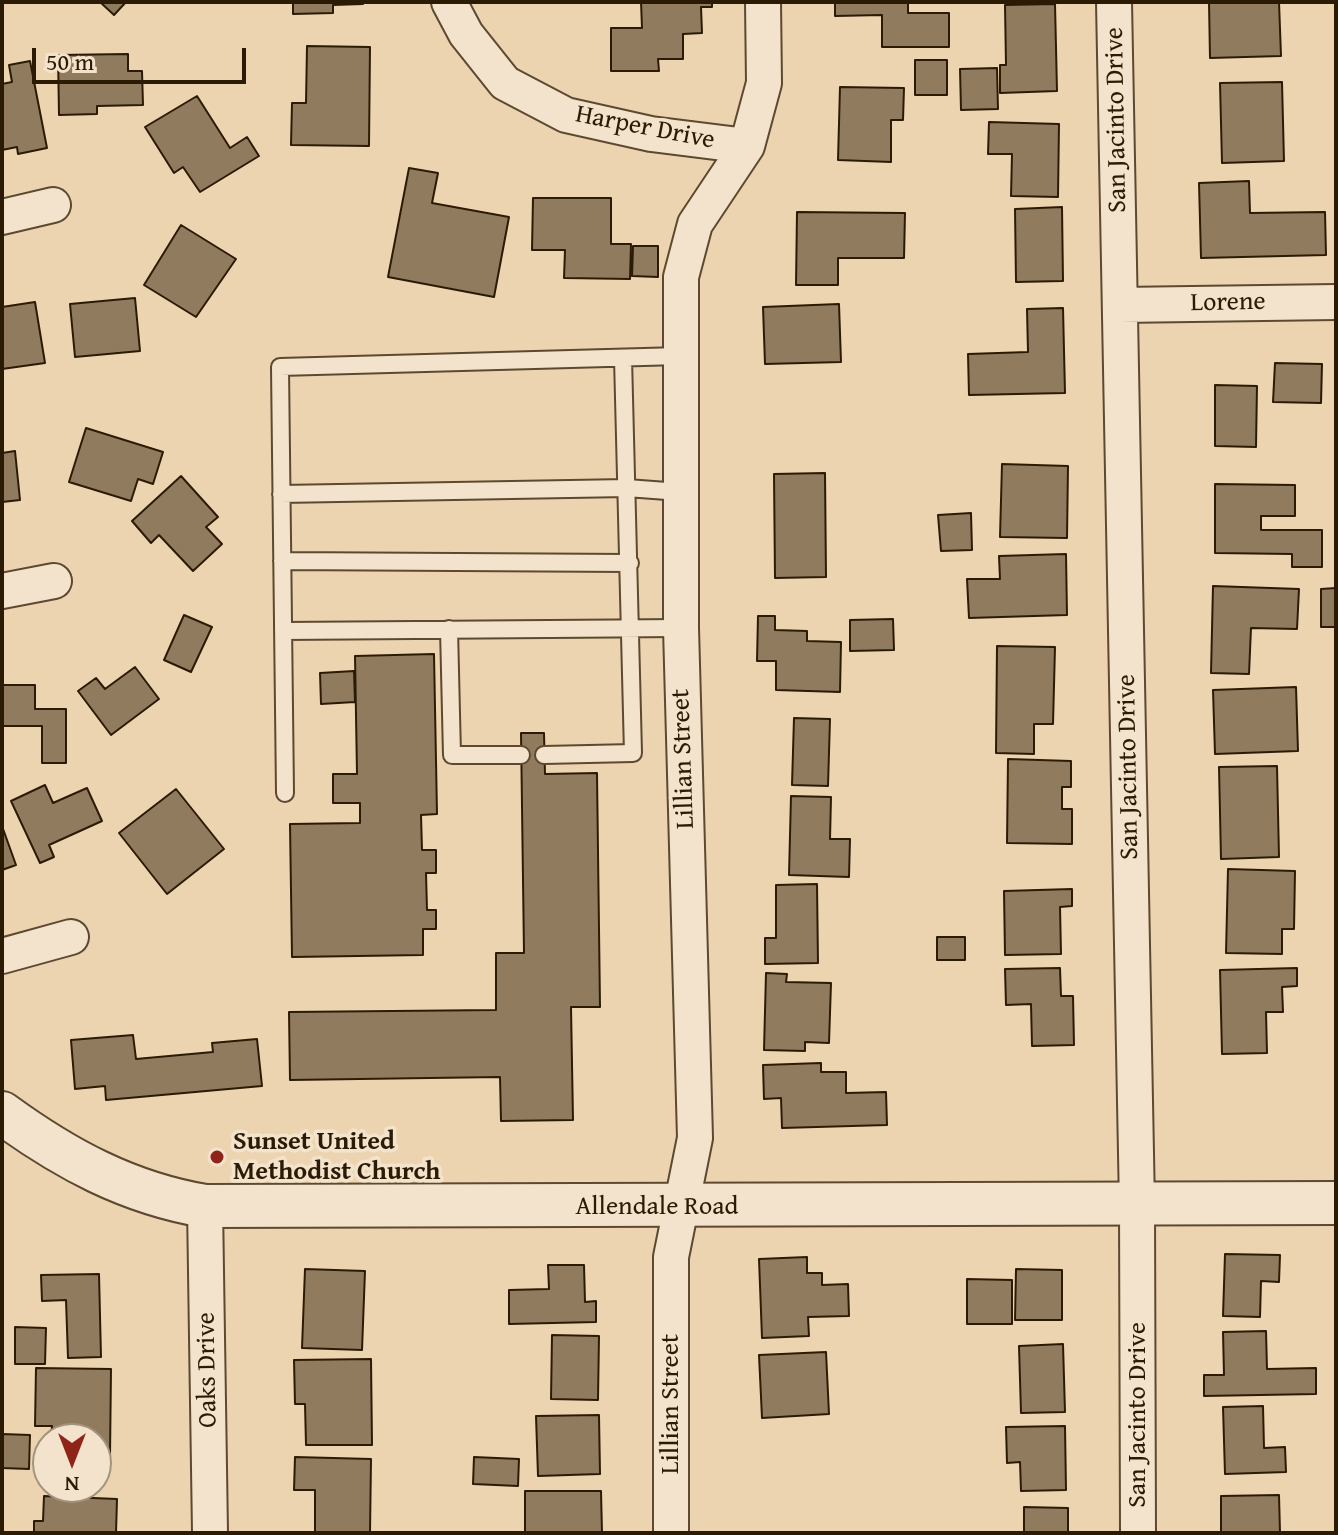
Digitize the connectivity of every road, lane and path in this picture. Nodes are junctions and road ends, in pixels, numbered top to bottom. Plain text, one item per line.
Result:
1 (449, 2) edge
2 (763, 2) edge
3 (1114, 2) edge
4 (747, 146) junction
5 (53, 205) dead end
6 (2, 217) edge
7 (1336, 302) edge
8 (1120, 305) junction
9 (680, 356) junction
10 (623, 358) junction
11 (627, 488) junction
12 (680, 492) junction
13 (281, 494) junction
14 (282, 561) junction
15 (630, 563) junction
16 (54, 581) dead end
17 (2, 591) edge
18 (632, 626) junction
19 (681, 628) junction
20 (449, 629) junction
21 (283, 631) junction
22 (521, 755) dead end
23 (544, 755) dead end
24 (285, 793) dead end
25 (71, 937) dead end
26 (2, 956) edge
27 (2, 1113) edge
28 (1336, 1203) edge
29 (1137, 1205) junction
30 (205, 1206) junction
31 (683, 1207) junction
32 (210, 1533) edge
33 (671, 1533) edge
34 (1138, 1533) edge

1 - 4 street, Harper Drive
2 - 4 street, Lillian Street
3 - 8 street, San Jacinto Drive
4 - 9 street, Lillian Street
5 - 6 street
7 - 8 street, Lorene
8 - 29 street, San Jacinto Drive
9 - 10 lane
9 - 12 street, Lillian Street
10 - 11 lane
10 - 13 lane
11 - 12 lane
11 - 13 lane
11 - 15 lane
12 - 19 street, Lillian Street
13 - 14 lane
14 - 15 lane
14 - 21 lane
15 - 18 lane
16 - 17 street
18 - 19 lane
18 - 20 lane
18 - 23 lane
19 - 31 street, Lillian Street
20 - 21 lane
20 - 22 lane
21 - 24 lane
25 - 26 street
27 - 30 street, Allendale Road
28 - 29 street, Allendale Road
29 - 31 street, Allendale Road
29 - 34 street, San Jacinto Drive
30 - 31 street, Allendale Road
30 - 32 street, Oaks Drive
31 - 33 street, Lillian Street

